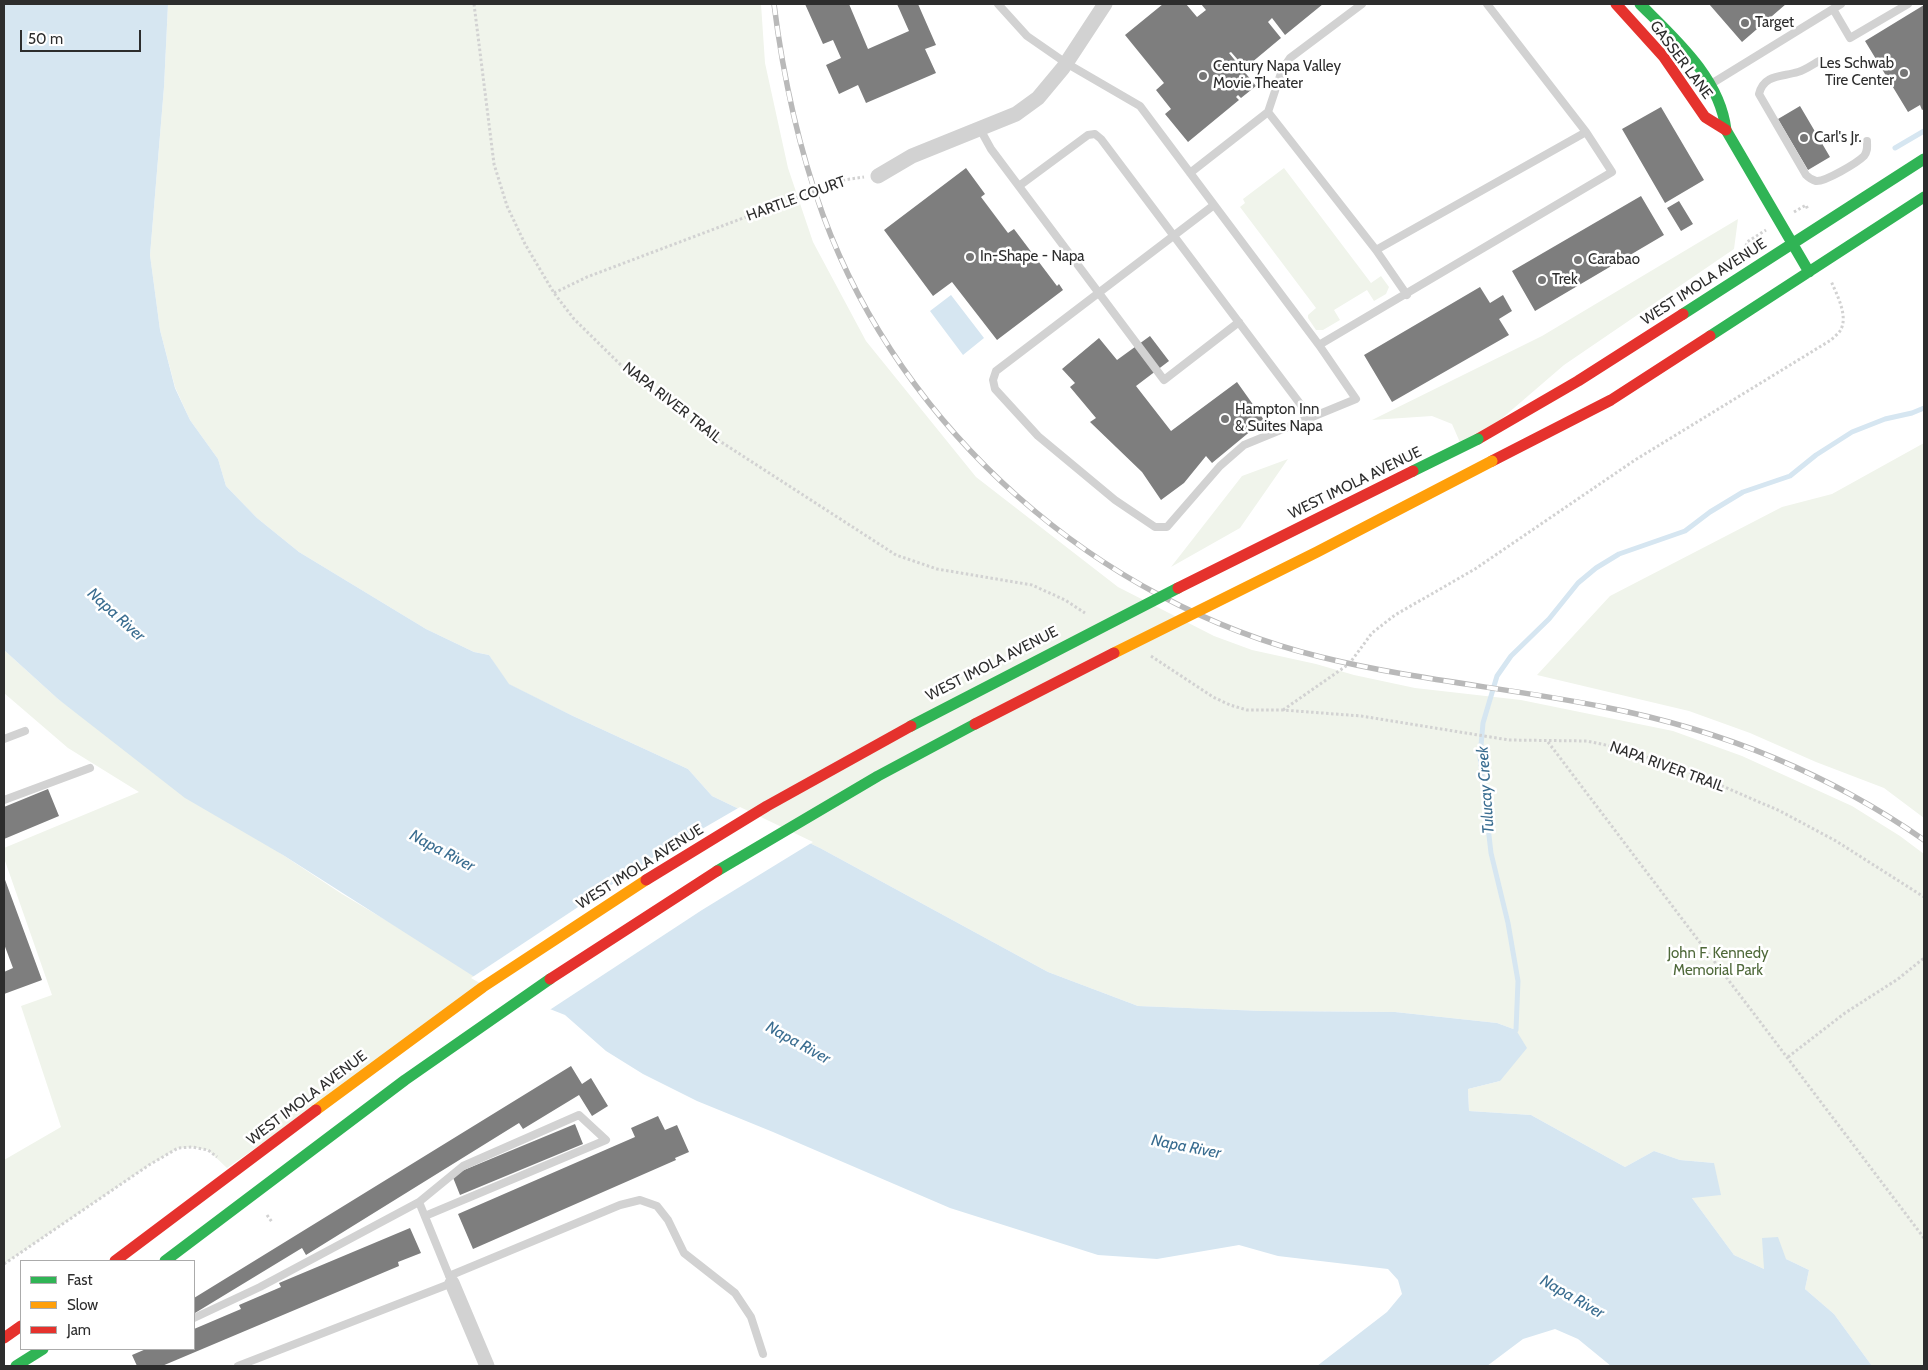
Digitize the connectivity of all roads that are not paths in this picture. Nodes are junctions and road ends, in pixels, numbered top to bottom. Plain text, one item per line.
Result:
1 (998, 4) edge
2 (1105, 4) edge
3 (1362, 4) edge
4 (1486, 4) edge
5 (1616, 4) edge
6 (1640, 4) edge
7 (1841, 4) edge
8 (1908, 4) edge
9 (1833, 9) junction
10 (1819, 61) dead end
11 (1066, 62) junction
12 (1710, 85) junction
13 (1268, 112) junction
14 (980, 129) junction
15 (1726, 130) junction
16 (1586, 132) junction
17 (1867, 141) dead end
18 (1924, 159) edge
19 (1190, 173) junction
20 (878, 176) road end
21 (1019, 186) junction
22 (1924, 197) edge
23 (1214, 205) junction
24 (1174, 237) junction
25 (1792, 244) junction
26 (1376, 250) junction
27 (1809, 272) junction
28 (1099, 293) junction
29 (1407, 295) junction
30 (1239, 322) junction
31 (1319, 345) junction
32 (1310, 417) junction
33 (24, 731) dead end
34 (4, 739) edge
35 (90, 768) dead end
36 (4, 800) edge
37 (420, 1202) junction
38 (424, 1216) junction
39 (116, 1260) edge
40 (166, 1260) edge
41 (451, 1279) junction
42 (195, 1318) edge
43 (20, 1327) edge
44 (4, 1338) edge
45 (41, 1350) edge
46 (763, 1354) dead end
47 (16, 1366) edge
48 (238, 1366) edge
49 (487, 1366) edge

1 - 11 lane
2 - 11 street
3 - 13 lane
4 - 16 lane
5 - 15 main road, GASSER LANE
6 - 12 main road, GASSER LANE
7 - 9 lane
8 - 9 lane
9 - 12 lane
10 - 17 lane
11 - 14 street
11 - 19 lane
12 - 15 main road, GASSER LANE
13 - 19 lane
13 - 26 lane
14 - 20 street
14 - 21 lane
15 - 25 main road, GASSER LANE
16 - 26 lane
16 - 29 lane
18 - 25 main road, WEST IMOLA AVENUE
19 - 23 lane
21 - 24 lane
21 - 28 lane
22 - 27 main road
23 - 24 lane
23 - 31 lane
24 - 28 lane
24 - 30 lane
25 - 27 main road, GASSER LANE
25 - 39 main road, WEST IMOLA AVENUE, bridge
26 - 29 lane
27 - 40 main road, bridge
28 - 30 lane
28 - 32 lane
29 - 31 lane
30 - 32 lane
31 - 32 lane
33 - 34 lane
35 - 36 lane
37 - 38 lane
37 - 38 lane
37 - 42 lane
38 - 41 lane
41 - 46 lane
41 - 48 lane
41 - 49 street
43 - 44 main road
45 - 47 main road

